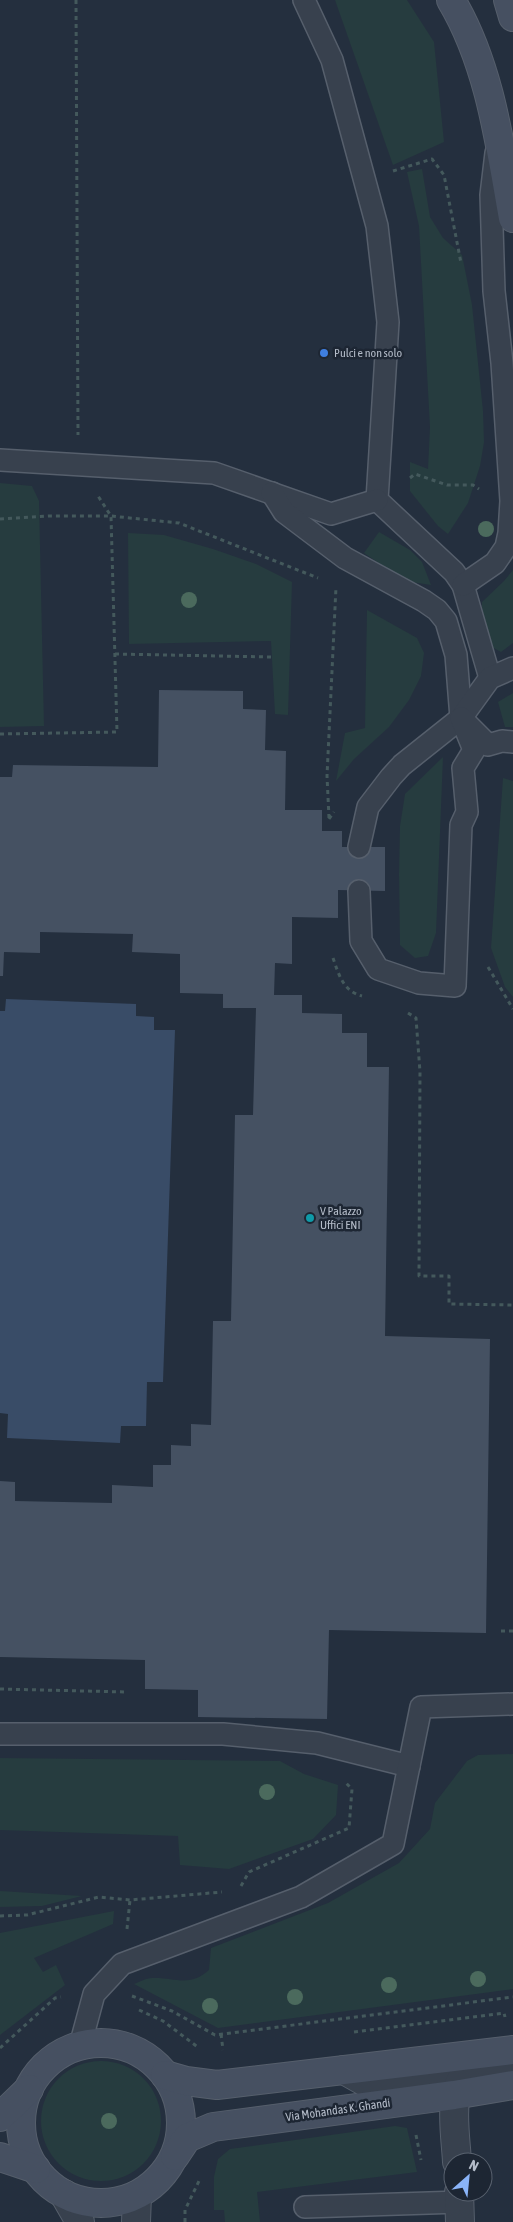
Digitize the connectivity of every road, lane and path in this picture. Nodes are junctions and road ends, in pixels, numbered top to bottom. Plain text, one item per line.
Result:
1 (76, 0) edge
2 (304, 0) edge
3 (508, 0) edge
4 (452, 2) edge
5 (513, 17) edge
6 (498, 133) junction
7 (364, 180) junction
8 (513, 218) edge
9 (463, 272) dead end
10 (0, 460) edge
11 (78, 465) junction
12 (272, 493) junction
13 (511, 502) junction
14 (382, 505) junction
15 (111, 516) junction
16 (0, 519) edge
17 (345, 558) junction
18 (336, 585) junction
19 (463, 585) junction
20 (345, 590) dead end
21 (115, 654) junction
22 (271, 657) dead end
23 (513, 668) edge
24 (490, 678) junction
25 (461, 718) junction
26 (0, 734) edge
27 (513, 742) edge
28 (339, 804) dead end
29 (359, 847) dead end
30 (359, 891) dead end
31 (330, 950) dead end
32 (369, 998) dead end
33 (404, 1010) dead end
34 (513, 1305) edge
35 (502, 1631) dead end
36 (513, 1631) edge
37 (0, 1688) edge
38 (127, 1692) dead end
39 (513, 1704) edge
40 (0, 1734) edge
41 (409, 1766) junction
42 (338, 1775) dead end
43 (238, 1891) dead end
44 (228, 1892) dead end
45 (0, 1916) edge
46 (94, 1994) junction
47 (513, 1998) edge
48 (139, 2010) dead end
49 (506, 2023) dead end
50 (348, 2033) dead end
51 (80, 2046) junction
52 (0, 2048) edge
53 (207, 2049) dead end
54 (230, 2049) dead end
55 (218, 2050) dead end
56 (513, 2050) edge
57 (513, 2064) edge
58 (344, 2070) junction
59 (166, 2075) junction
60 (513, 2085) edge
61 (29, 2089) junction
62 (454, 2095) junction
63 (0, 2117) edge
64 (416, 2131) dead end
65 (457, 2152) edge
66 (174, 2156) junction
67 (0, 2158) edge
68 (36, 2169) junction
69 (64, 2194) junction
70 (137, 2195) junction
71 (426, 2203) junction
72 (460, 2205) edge
73 (305, 2207) dead end
74 (80, 2222) edge
75 (136, 2222) edge

1 - 11 path
2 - 7 lane
3 - 5 street
4 - 6 street
6 - 8 street
6 - 13 lane
7 - 9 path
7 - 14 lane
10 - 11 lane
11 - 12 lane
12 - 14 lane
12 - 17 lane
13 - 14 path
13 - 19 lane
14 - 19 lane
15 - 16 path
15 - 18 path
15 - 21 path
17 - 18 path
17 - 25 lane
18 - 20 path
18 - 28 path
19 - 24 lane
21 - 22 path
21 - 26 path
23 - 24 lane
24 - 25 lane
25 - 27 lane
25 - 29 lane
25 - 30 lane
31 - 32 path
33 - 34 path
35 - 36 path
37 - 38 path
39 - 41 lane
40 - 41 lane
41 - 46 lane
42 - 43 path
44 - 45 path
46 - 47 path
46 - 51 lane
46 - 52 path
48 - 53 path
49 - 50 path
51 - 59 street
51 - 61 street
54 - 55 path
56 - 58 street
57 - 62 street
58 - 59 street
58 - 62 street
59 - 66 street
60 - 62 street, Via Mohandas K. Ghandi
61 - 63 street
61 - 68 street
62 - 65 street
62 - 66 street, Via Mohandas K. Ghandi
64 - 71 path
66 - 70 street
67 - 68 street
68 - 69 street
69 - 70 street
69 - 74 street
70 - 75 street
71 - 72 lane
71 - 73 lane

